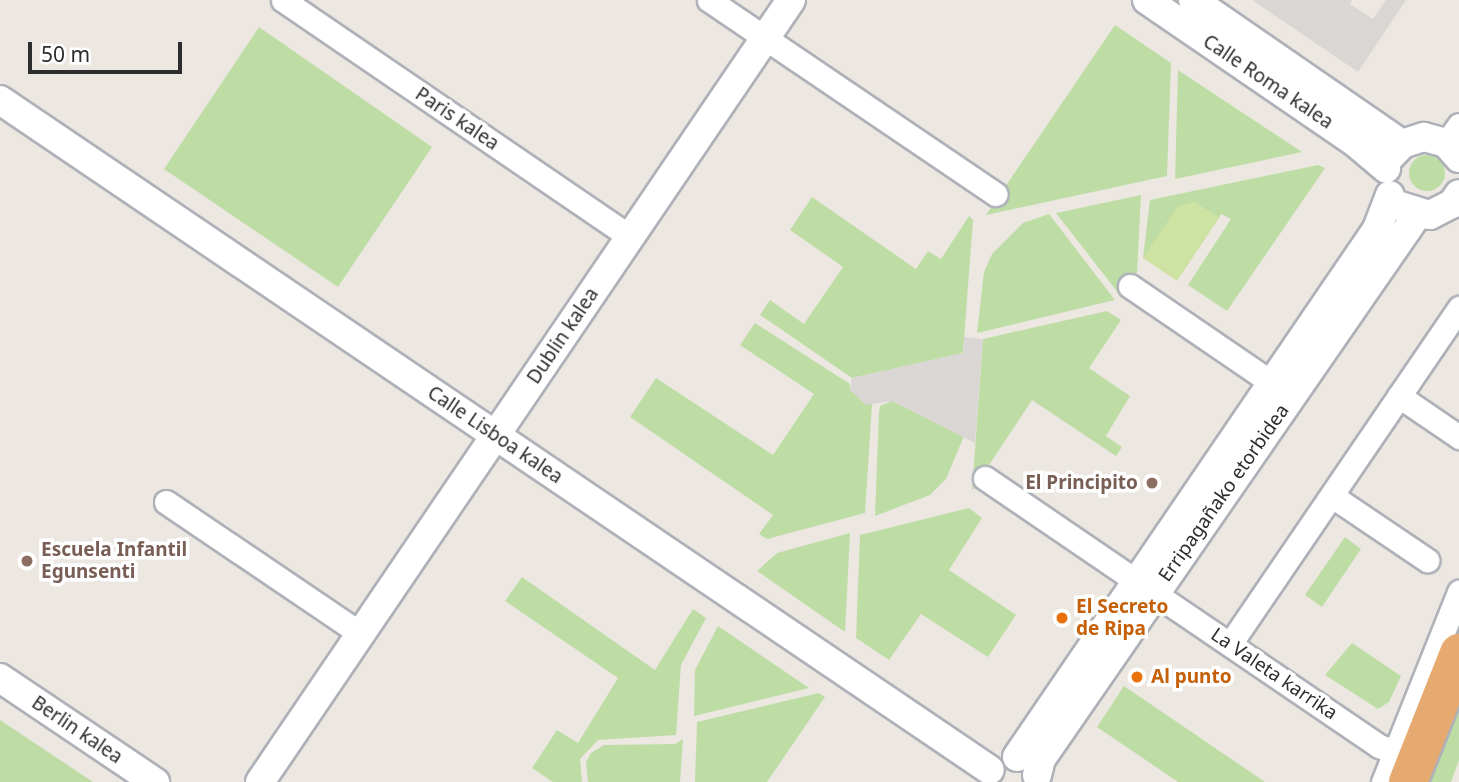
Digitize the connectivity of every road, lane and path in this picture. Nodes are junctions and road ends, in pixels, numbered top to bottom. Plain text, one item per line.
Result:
1 (283, 0) edge
2 (709, 0) edge
3 (791, 0) edge
4 (1147, 0) edge
5 (1193, 0) edge
6 (766, 38) junction
7 (0, 100) edge
8 (1455, 142) edge
9 (1402, 144) junction
10 (1388, 182) junction
11 (995, 194) dead end
12 (1444, 209) edge
13 (630, 237) junction
14 (1130, 286) dead end
15 (1459, 309) edge
16 (1272, 383) junction
17 (1399, 396) junction
18 (495, 435) junction
19 (1459, 437) edge
20 (985, 478) dead end
21 (1332, 496) junction
22 (166, 502) dead end
23 (1426, 560) dead end
24 (1145, 587) junction
25 (1459, 592) edge
26 (361, 634) junction
27 (1230, 645) junction
28 (1459, 653) edge
29 (0, 678) edge
30 (1401, 767) edge
31 (1030, 771) edge
32 (988, 776) edge
33 (155, 782) edge
34 (260, 782) edge
35 (1384, 782) edge

1 - 13 street, Paris kalea
2 - 6 street
3 - 6 street, Dublin kalea
4 - 10 street, Calle Roma kalea
5 - 9 street, Calle Roma kalea
6 - 11 street
6 - 13 street, Dublin kalea
7 - 18 street, Calle Lisboa kalea
8 - 9 street
9 - 10 street, Erripagañako etorbidea
10 - 12 street, Calle Roma kalea
10 - 16 street, Erripagañako etorbidea
12 - 24 street, Erripagañako etorbidea
13 - 18 street, Dublin kalea
14 - 16 street, Erripagañako etorbidea
15 - 17 street
16 - 24 street, Erripagañako etorbidea
17 - 19 street
17 - 21 street
18 - 26 street, Dublin kalea
18 - 32 street, Calle Lisboa kalea
20 - 24 street, Erripagañako etorbidea
21 - 23 street
21 - 27 street
22 - 26 street
24 - 27 street, La Valeta karrika
24 - 31 street, Erripagañako etorbidea
25 - 30 street
26 - 34 street, Dublin kalea
27 - 30 street, La Valeta karrika
28 - 30 highway
29 - 33 street, Berlin kalea
30 - 35 street
31 - 32 street

